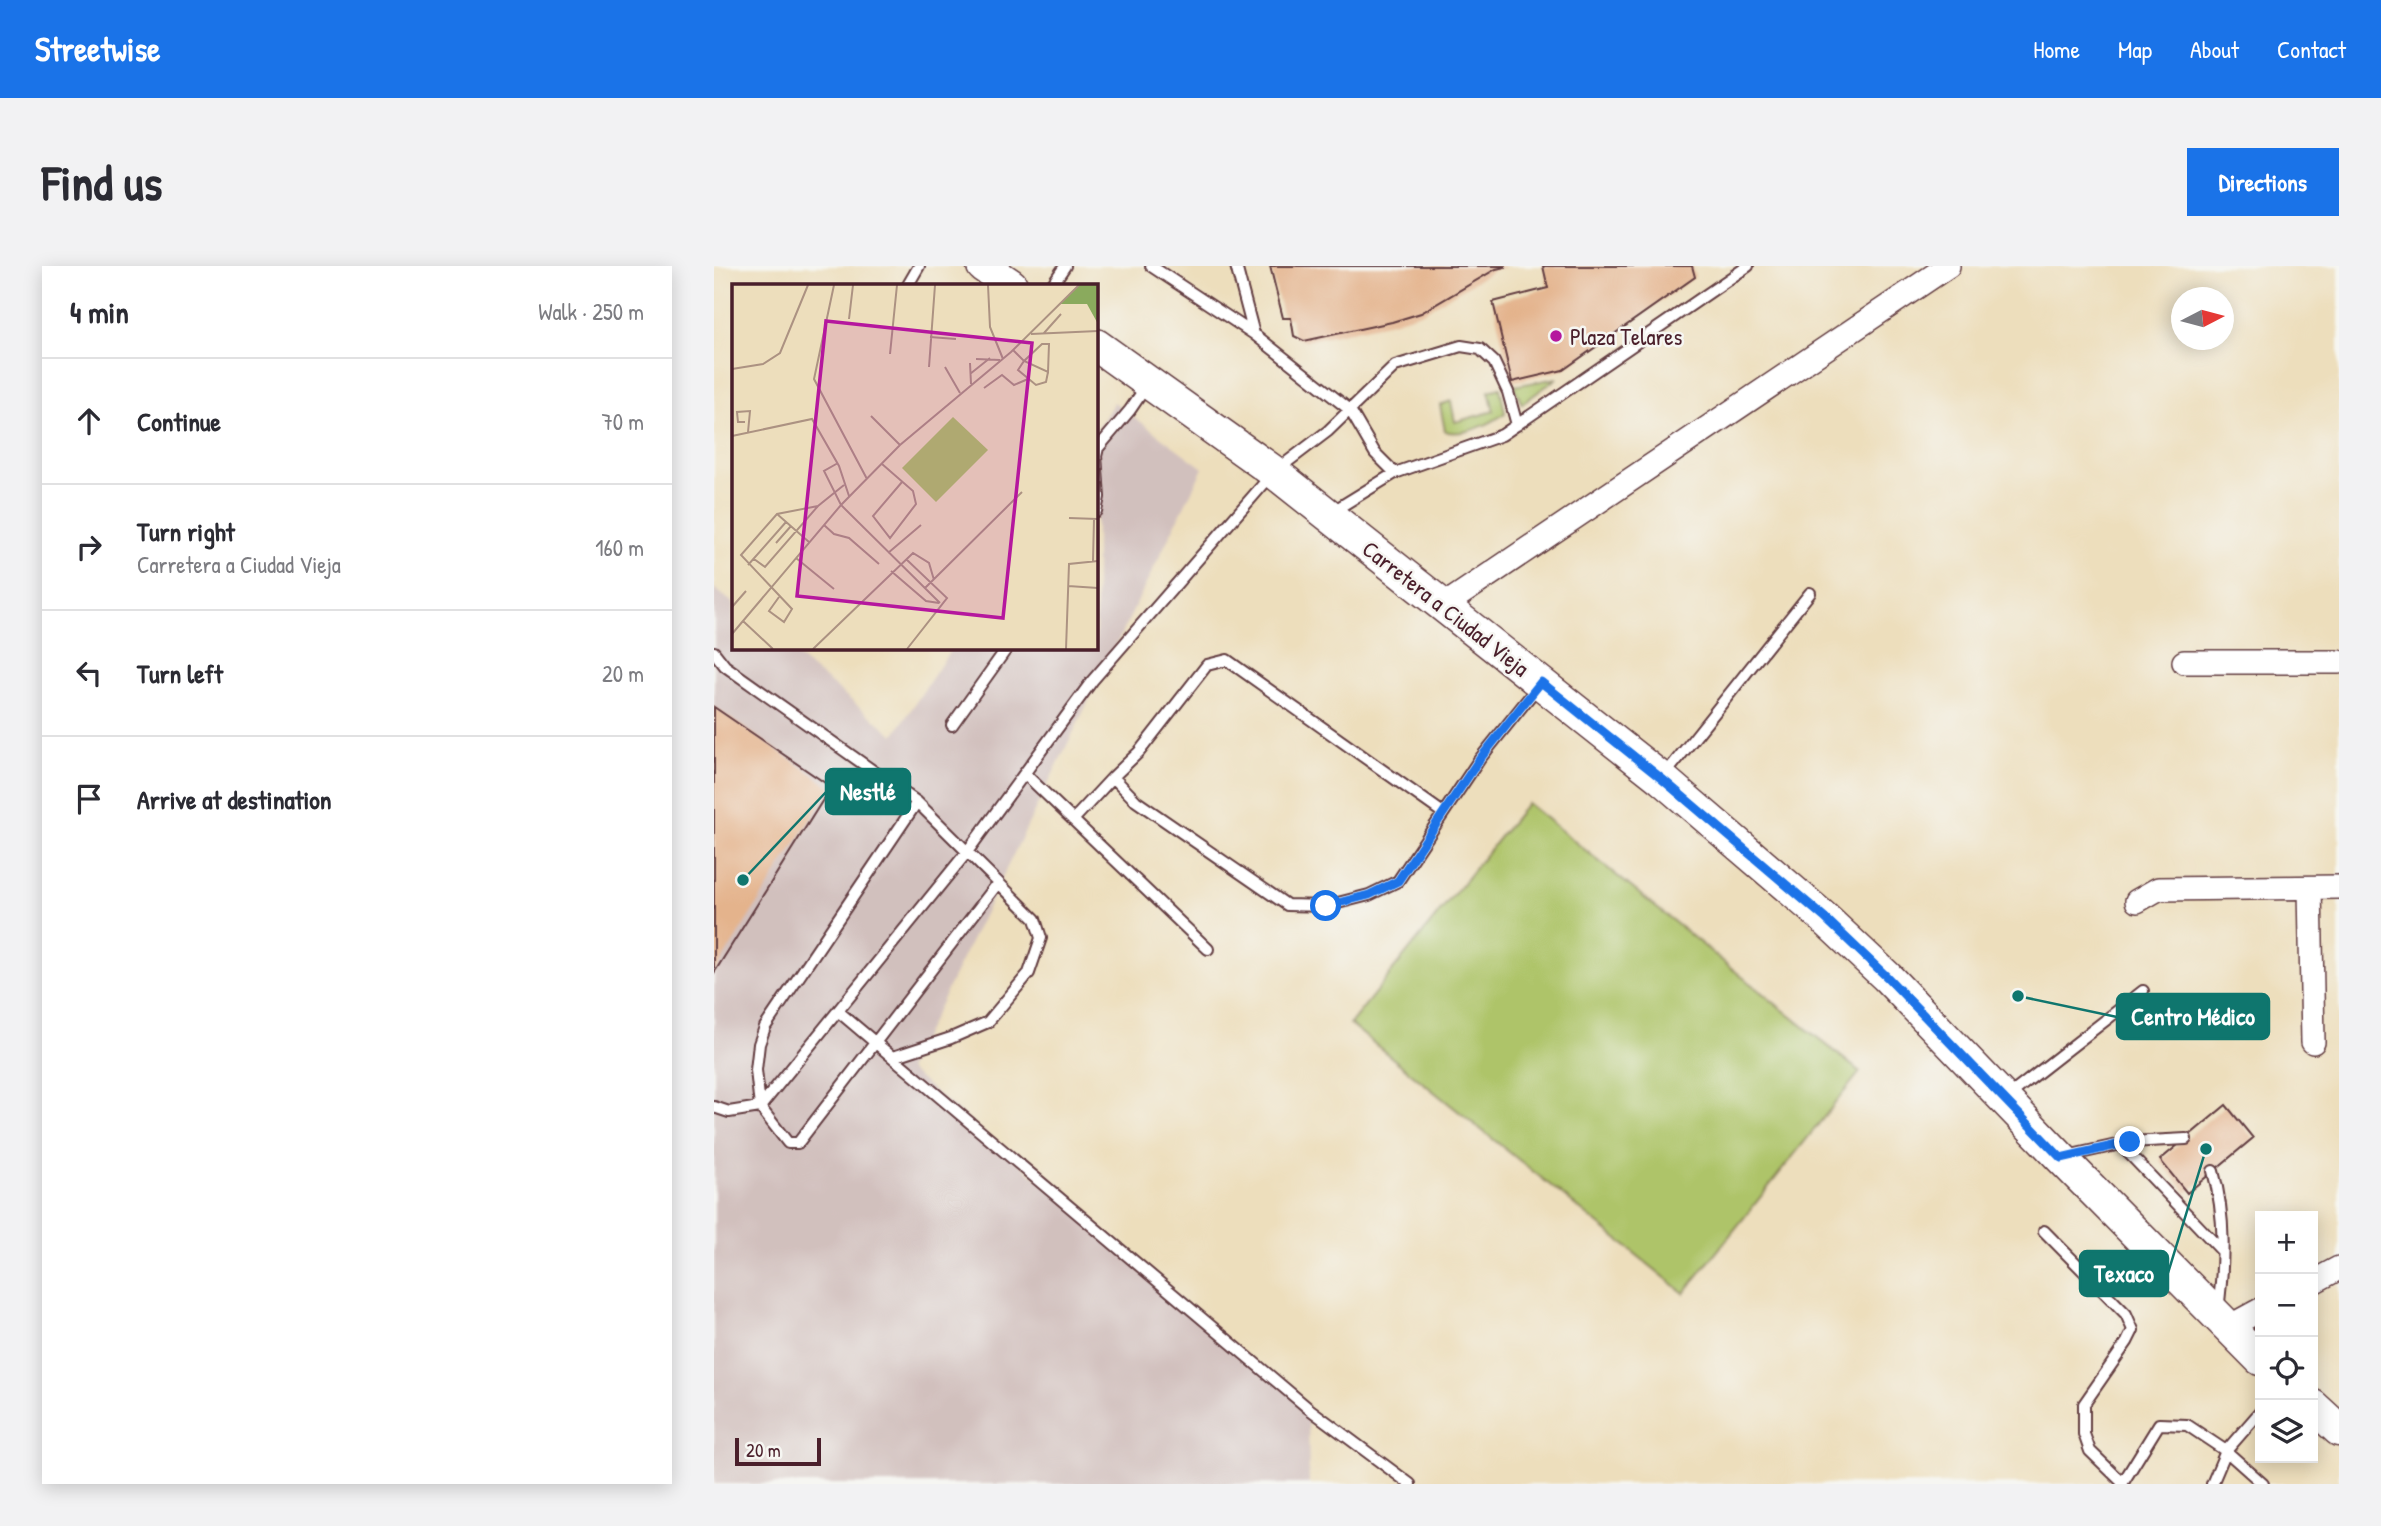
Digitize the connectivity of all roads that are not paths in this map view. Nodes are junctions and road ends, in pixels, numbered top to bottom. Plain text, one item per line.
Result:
1 (919, 266) edge
2 (983, 266) edge
3 (1065, 266) edge
4 (1151, 266) edge
5 (1236, 266) edge
6 (1748, 266) edge
7 (1948, 266) edge
8 (909, 284) edge
9 (1010, 284) edge
10 (1053, 284) edge
11 (1254, 334) junction
12 (1097, 346) edge
13 (1149, 382) junction
14 (1349, 410) junction
15 (1517, 425) junction
16 (1097, 452) edge
17 (1097, 470) edge
18 (1274, 472) junction
19 (1395, 474) junction
20 (1097, 506) edge
21 (1328, 515) junction
22 (1810, 593) dead end
23 (1443, 606) junction
24 (1006, 649) edge
25 (714, 652) edge
26 (2184, 662) dead end
27 (2339, 662) edge
28 (1541, 682) junction
29 (952, 725) dead end
30 (1025, 774) junction
31 (1113, 777) junction
32 (1662, 779) junction
33 (917, 802) junction
34 (1443, 813) junction
35 (1073, 820) junction
36 (967, 852) junction
37 (998, 883) junction
38 (2339, 887) edge
39 (2310, 888) junction
40 (2137, 901) dead end
41 (1208, 948) dead end
42 (2143, 991) dead end
43 (839, 1012) junction
44 (2313, 1042) dead end
45 (876, 1043) junction
46 (893, 1057) junction
47 (2005, 1098) junction
48 (714, 1107) edge
49 (760, 1108) junction
50 (2186, 1139) dead end
51 (2120, 1144) junction
52 (2061, 1158) junction
53 (2213, 1171) dead end
54 (2044, 1231) dead end
55 (2222, 1251) junction
56 (2339, 1268) edge
57 (2318, 1279) edge
58 (2255, 1312) edge
59 (2222, 1322) junction
60 (2255, 1354) edge
61 (2318, 1411) edge
62 (2255, 1418) edge
63 (2339, 1430) edge
64 (2226, 1451) junction
65 (2122, 1483) edge
66 (1410, 1484) edge
67 (2212, 1484) edge
68 (2263, 1484) edge

1 - 8 lane
2 - 9 main road
3 - 10 lane
4 - 11 lane
5 - 11 lane
6 - 15 lane
7 - 23 street
11 - 14 lane
12 - 13 main road, Carretera a Ciudad Vieja
13 - 16 lane
13 - 18 main road, Carretera a Ciudad Vieja
14 - 15 lane
14 - 18 lane
14 - 19 lane
15 - 19 lane
17 - 20 lane
18 - 21 main road, Carretera a Ciudad Vieja
18 - 30 lane
19 - 21 lane
21 - 23 main road, Carretera a Ciudad Vieja
22 - 32 lane
23 - 28 main road, Carretera a Ciudad Vieja
24 - 29 lane
25 - 33 lane
26 - 27 street
28 - 32 main road, Carretera a Ciudad Vieja
28 - 34 lane
30 - 35 lane
30 - 36 lane
31 - 34 lane
31 - 34 lane
31 - 35 lane
32 - 47 main road, Carretera a Ciudad Vieja
33 - 36 lane
33 - 49 lane
35 - 41 lane
36 - 37 lane
36 - 43 lane
37 - 45 lane
37 - 46 lane
38 - 39 street
39 - 40 street
39 - 44 street
42 - 47 lane
43 - 45 lane
43 - 49 lane
45 - 46 lane
45 - 49 lane
46 - 66 lane
47 - 52 main road, Carretera a Ciudad Vieja
48 - 49 lane
50 - 51 lane
51 - 52 lane
51 - 55 lane
52 - 59 main road, Carretera a Ciudad Vieja
53 - 55 lane
54 - 65 lane
55 - 59 lane
56 - 57 street
58 - 59 street
59 - 60 main road, Carretera a Ciudad Vieja
61 - 63 main road
62 - 64 lane
64 - 65 lane
64 - 67 lane
64 - 68 lane

